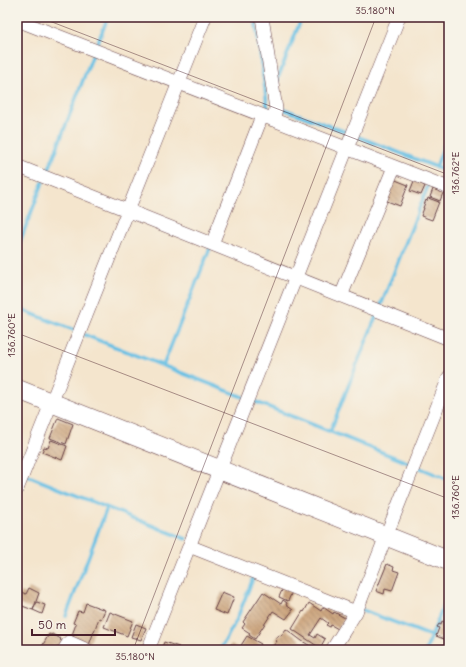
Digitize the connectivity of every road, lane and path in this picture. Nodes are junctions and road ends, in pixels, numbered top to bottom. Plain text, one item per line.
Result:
1 (205, 17) edge
2 (262, 17) edge
3 (399, 17) edge
4 (17, 20) edge
5 (179, 84) junction
6 (271, 116) junction
7 (348, 145) junction
8 (17, 166) edge
9 (394, 167) junction
10 (449, 188) edge
11 (128, 211) junction
12 (212, 244) junction
13 (295, 278) junction
14 (341, 296) junction
15 (449, 339) edge
16 (449, 377) edge
17 (17, 389) edge
18 (51, 403) junction
19 (219, 469) junction
20 (17, 489) edge
21 (386, 535) junction
22 (189, 546) junction
23 (449, 560) edge
24 (356, 612) junction
25 (64, 650) edge
26 (87, 650) edge
27 (148, 650) edge
28 (332, 650) edge

1 - 5 street
2 - 6 street
3 - 7 street
4 - 5 street
5 - 6 street
5 - 11 street
6 - 7 street
6 - 12 street
7 - 9 street
7 - 13 street
8 - 11 street
9 - 10 street
9 - 14 street
11 - 12 street
11 - 18 street
12 - 13 street
13 - 14 street
13 - 19 street
14 - 15 street
16 - 21 street
17 - 18 street
18 - 19 street
18 - 20 street
19 - 21 street
19 - 22 street
21 - 23 street
21 - 24 street
22 - 24 street
22 - 27 street
24 - 28 street
25 - 26 street

